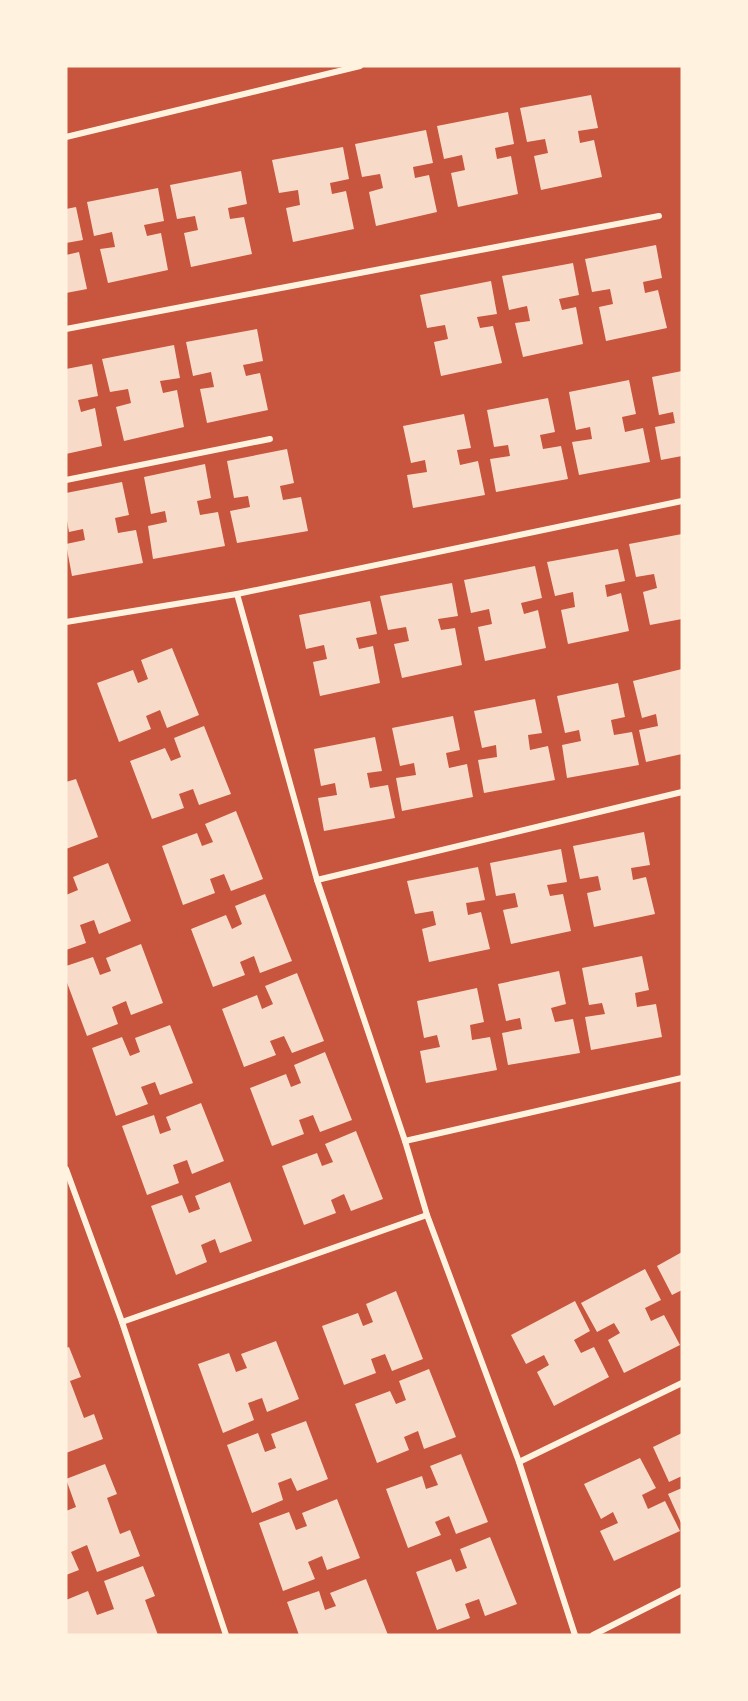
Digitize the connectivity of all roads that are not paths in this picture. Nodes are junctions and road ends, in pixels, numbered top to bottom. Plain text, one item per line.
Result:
1 (360, 66) edge
2 (66, 137) edge
3 (658, 216) dead end
4 (66, 329) edge
5 (270, 439) dead end
6 (66, 480) edge
7 (682, 501) edge
8 (237, 594) junction
9 (66, 621) edge
10 (682, 792) edge
11 (317, 880) junction
12 (682, 1078) edge
13 (405, 1141) junction
14 (66, 1169) edge
15 (427, 1215) junction
16 (122, 1322) junction
17 (682, 1383) edge
18 (519, 1462) junction
19 (682, 1590) edge
20 (226, 1635) edge
21 (575, 1635) edge
22 (593, 1635) edge

1 - 2 street
3 - 4 street
5 - 6 street
7 - 8 street
8 - 9 street
8 - 11 street
10 - 11 street
11 - 13 street
12 - 13 street
13 - 15 street
14 - 16 street
15 - 16 street
15 - 18 street
16 - 20 street
17 - 18 street
18 - 21 street
19 - 22 street

